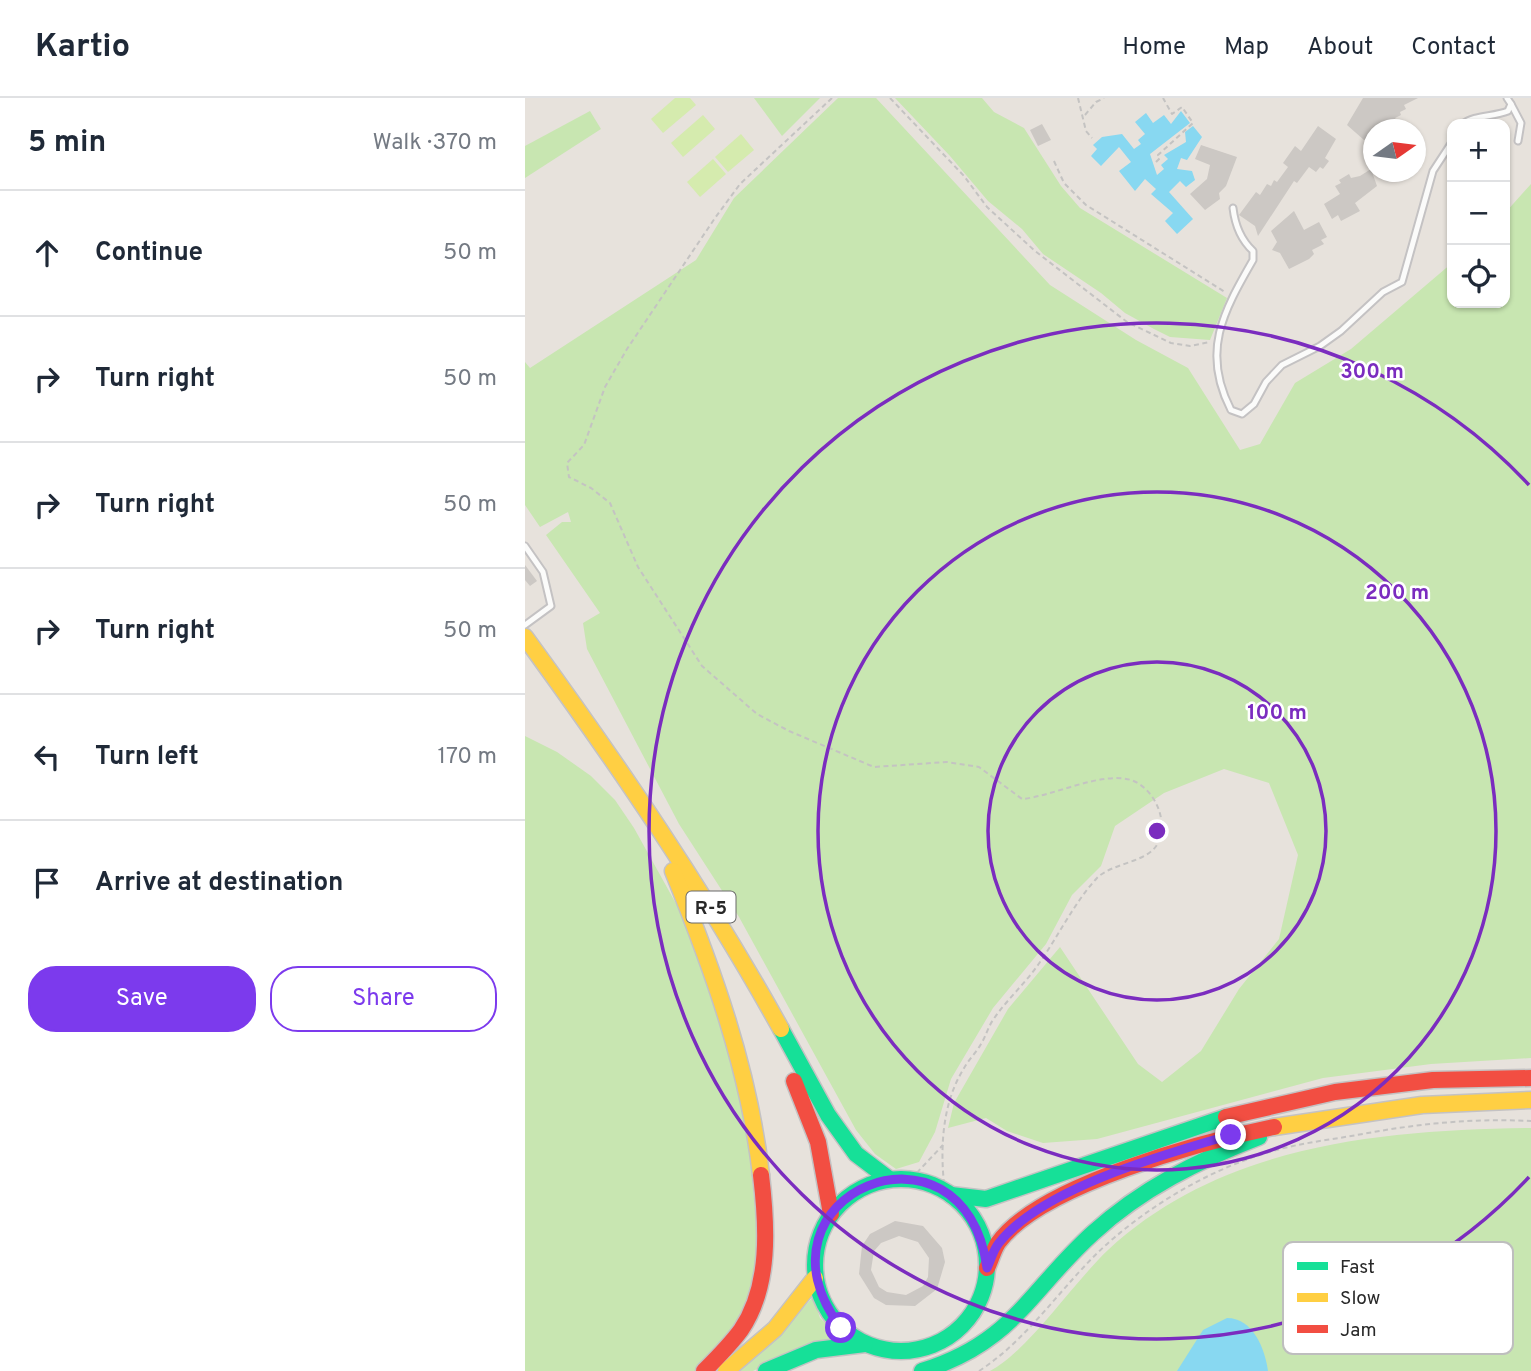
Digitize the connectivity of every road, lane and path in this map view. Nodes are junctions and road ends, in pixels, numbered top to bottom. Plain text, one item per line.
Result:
1 (832, 98) edge
2 (890, 98) edge
3 (1078, 98) edge
4 (1104, 98) edge
5 (1163, 98) edge
6 (1509, 101) edge
7 (1084, 116) junction
8 (1480, 119) edge
9 (1092, 138) dead end
10 (1518, 141) dead end
11 (1447, 150) edge
12 (1054, 161) dead end
13 (1156, 162) dead end
14 (1233, 208) dead end
15 (1232, 298) junction
16 (1216, 341) junction
17 (525, 546) edge
18 (525, 625) edge
19 (525, 636) edge
20 (525, 657) edge
21 (673, 871) junction
22 (1531, 1078) edge
23 (1531, 1100) edge
24 (1308, 1121) junction
25 (1531, 1121) edge
26 (944, 1144) junction
27 (888, 1179) junction
28 (911, 1179) junction
29 (948, 1193) junction
30 (831, 1214) junction
31 (987, 1268) junction
32 (815, 1278) junction
33 (865, 1344) junction
34 (704, 1371) edge
35 (726, 1371) edge
36 (767, 1371) edge
37 (922, 1371) edge
38 (979, 1371) edge

1 - 26 path
2 - 16 path
3 - 7 path
4 - 7 path
5 - 13 path
6 - 8 lane
6 - 10 lane
7 - 9 path
11 - 16 lane
12 - 15 path
14 - 15 lane
15 - 16 lane
17 - 18 lane
19 - 27 main road, R-5
20 - 21 main road
21 - 30 main road
21 - 34 main road
22 - 29 main road
23 - 24 main road
24 - 31 main road
24 - 37 main road
25 - 38 path
26 - 28 path
26 - 29 path
27 - 28 main road
27 - 30 main road
28 - 29 main road
29 - 31 main road
30 - 32 main road
31 - 33 main road
32 - 33 main road
32 - 35 main road
33 - 36 main road

